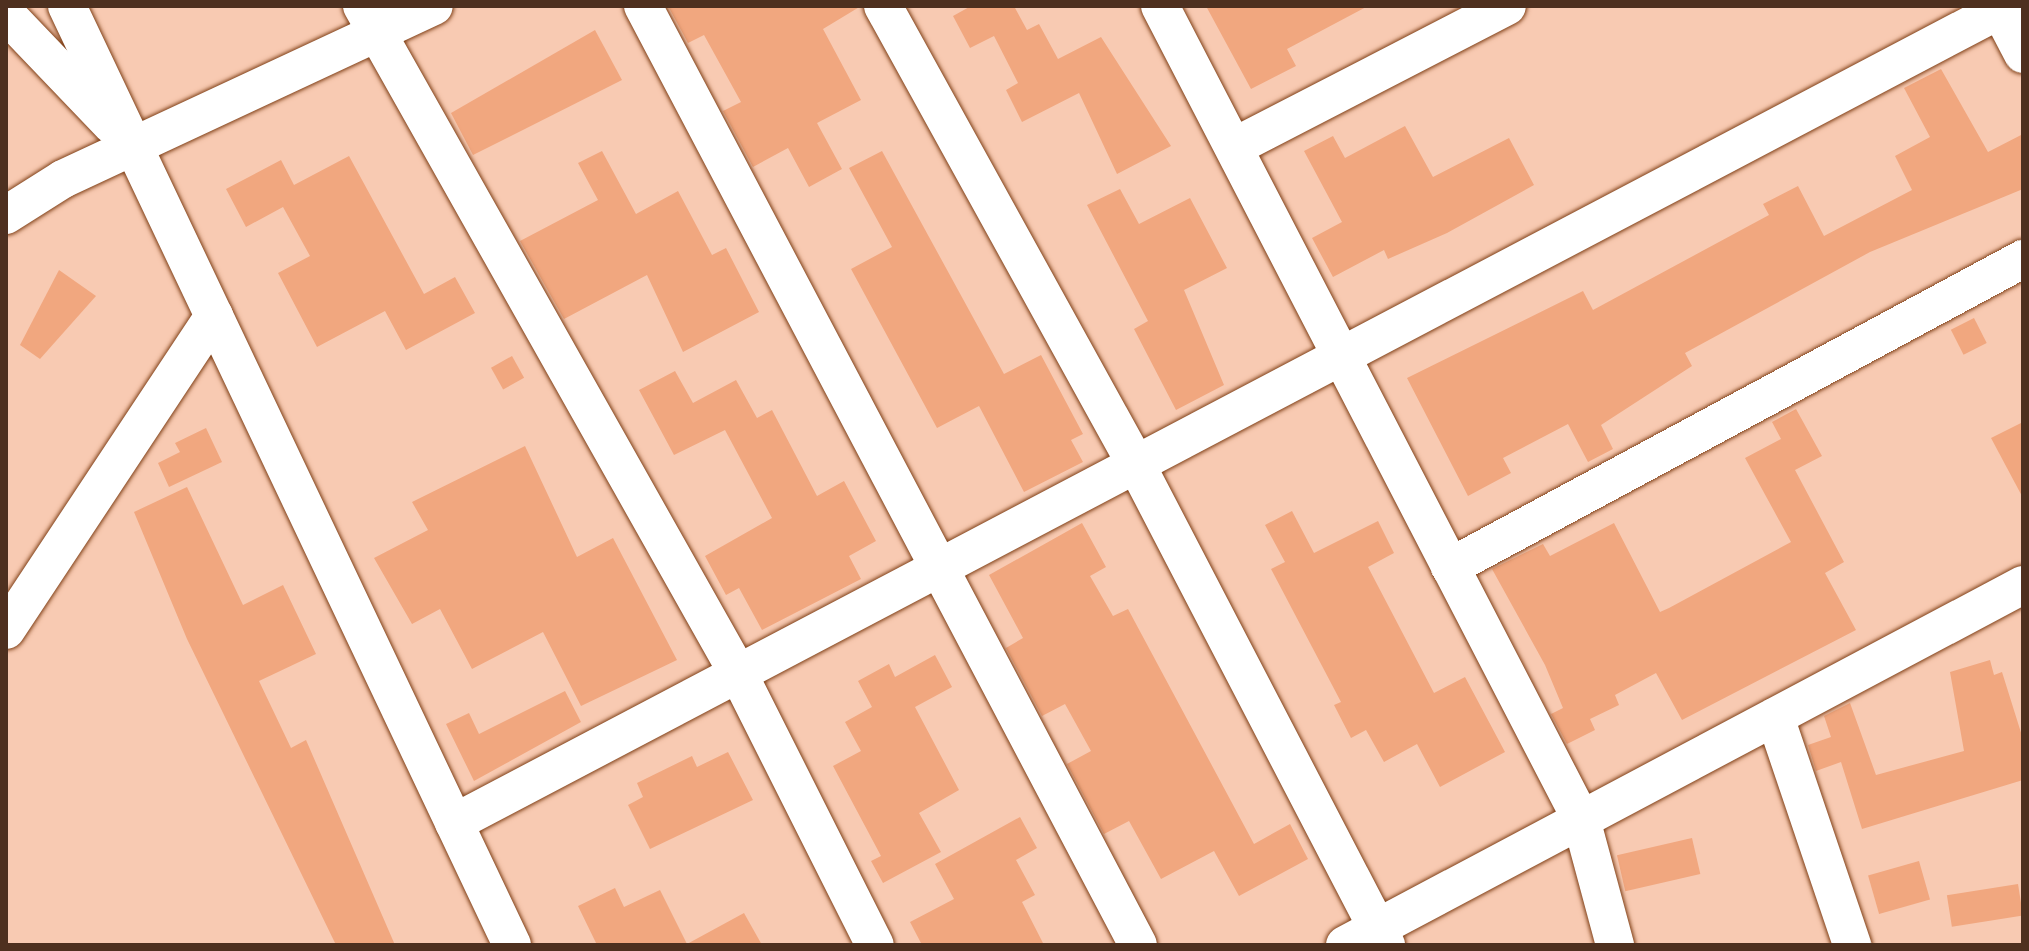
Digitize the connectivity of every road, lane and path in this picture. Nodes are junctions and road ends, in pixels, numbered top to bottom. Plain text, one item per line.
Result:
1 (67, 6) edge
2 (434, 6) edge
3 (643, 6) edge
4 (883, 6) edge
5 (1160, 6) edge
6 (1507, 6) edge
7 (2002, 7) edge
8 (6, 14) edge
9 (370, 20) edge
10 (2023, 54) edge
11 (1234, 147) junction
12 (134, 148) junction
13 (6, 215) edge
14 (2023, 259) edge
15 (214, 316) junction
16 (1343, 358) junction
17 (1138, 468) junction
18 (1450, 567) junction
19 (939, 572) junction
20 (2023, 585) edge
21 (6, 630) edge
22 (739, 675) junction
23 (1775, 717) junction
24 (1581, 819) junction
25 (454, 823) junction
26 (1383, 936) edge
27 (512, 945) edge
28 (875, 945) edge
29 (1138, 945) edge
30 (1345, 945) edge
31 (1615, 945) edge
32 (1852, 945) edge

1 - 12 street
2 - 9 street
3 - 19 street
4 - 17 street
5 - 11 street
6 - 11 street
7 - 10 street
7 - 16 street
8 - 12 street
9 - 12 street
9 - 22 street
11 - 16 street
12 - 13 street
12 - 15 street
14 - 18 street
15 - 21 street
15 - 25 street
16 - 17 street
16 - 18 street
17 - 19 street
17 - 26 street
18 - 24 street
19 - 22 street
19 - 29 street
20 - 23 street
22 - 25 street
22 - 28 street
23 - 24 street
23 - 32 street
24 - 26 street
24 - 31 street
25 - 27 street
26 - 30 street

